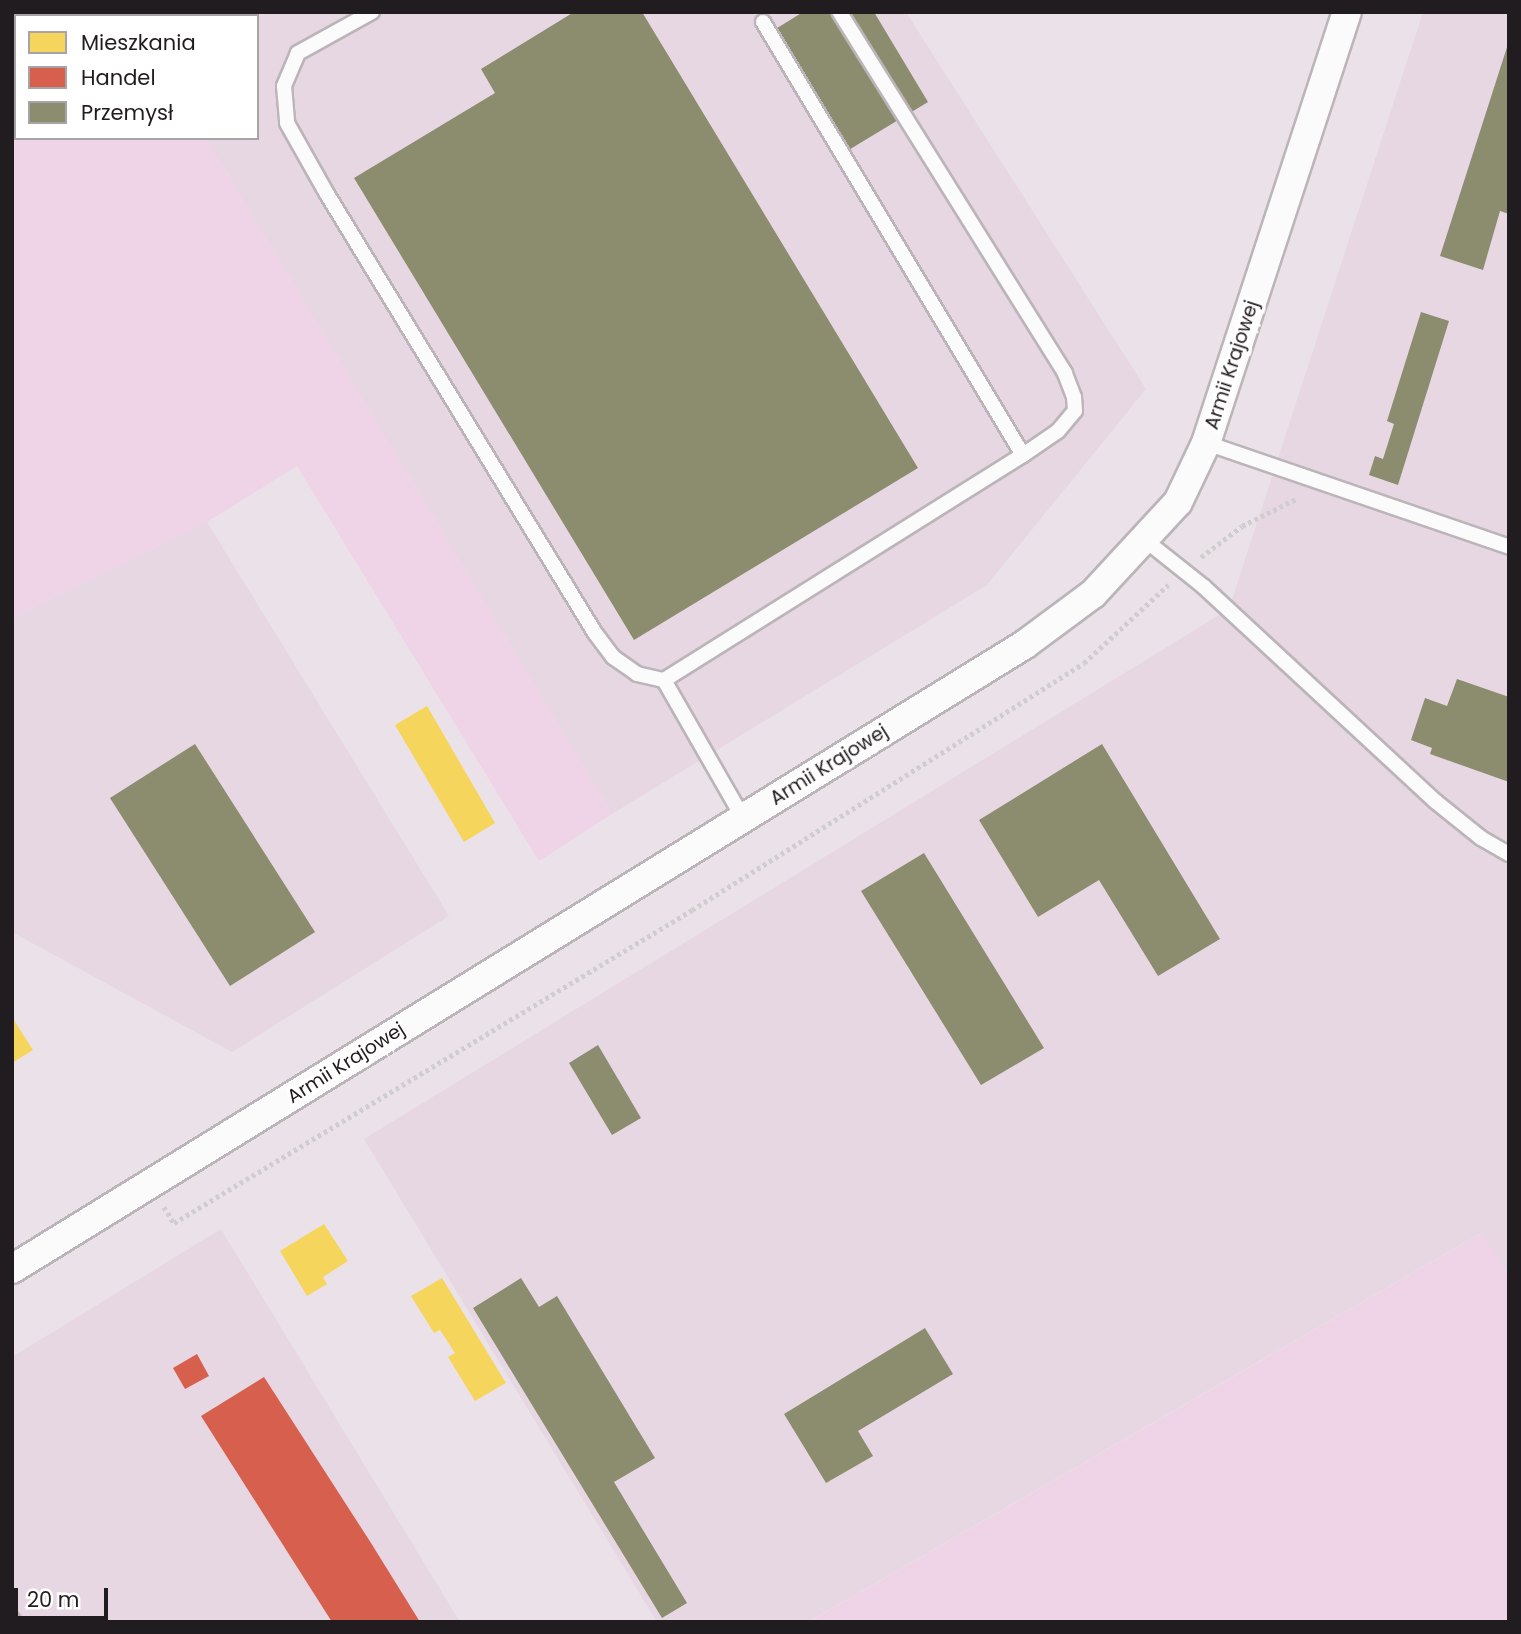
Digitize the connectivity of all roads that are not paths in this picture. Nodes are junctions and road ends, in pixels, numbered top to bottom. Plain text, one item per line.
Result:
1 (372, 12) edge
2 (839, 12) edge
3 (1348, 12) edge
4 (763, 22) dead end
5 (1206, 443) junction
6 (1024, 455) junction
7 (1145, 540) junction
8 (1509, 547) edge
9 (664, 680) junction
10 (743, 818) junction
11 (1509, 854) edge
12 (12, 1269) edge

1 - 9 lane
2 - 6 lane
3 - 5 street, Armii Krajowej
4 - 6 lane
5 - 7 street, Armii Krajowej
5 - 8 lane
6 - 9 lane
7 - 10 street, Armii Krajowej
7 - 11 lane
9 - 10 lane
10 - 12 street, Armii Krajowej

